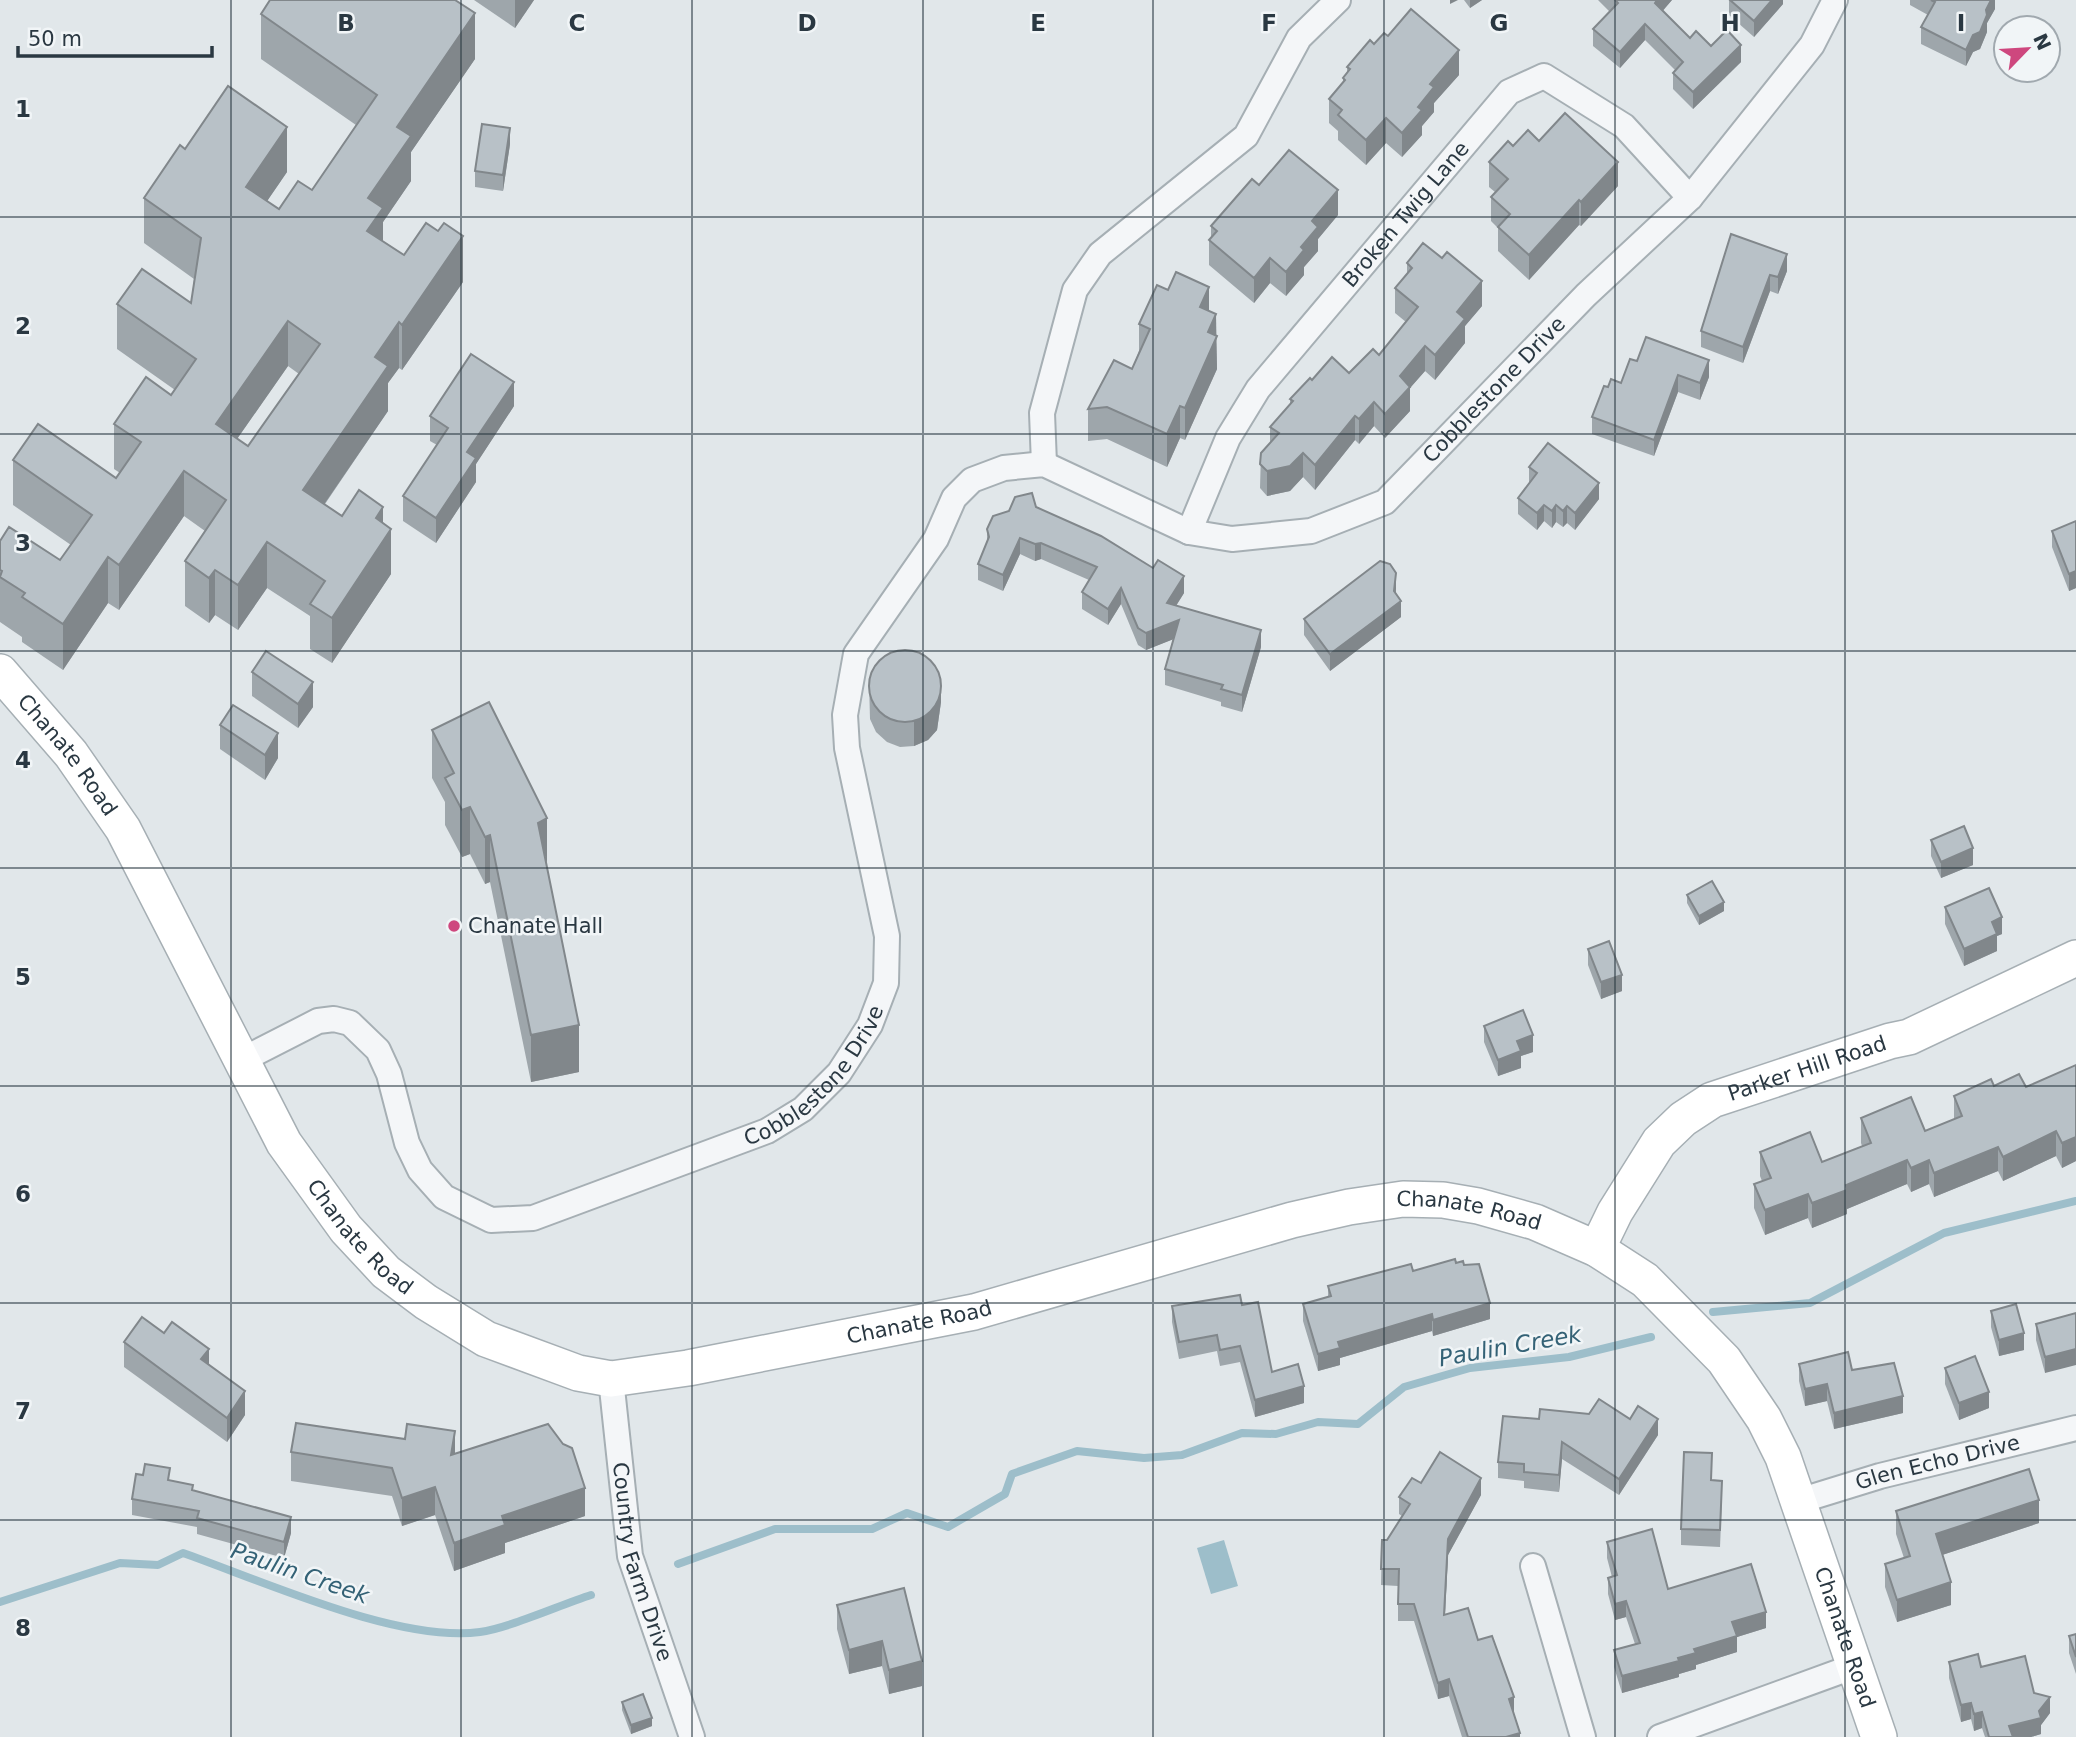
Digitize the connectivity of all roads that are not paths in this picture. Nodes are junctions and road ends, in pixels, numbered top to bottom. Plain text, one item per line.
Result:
1 (1338, 0) edge
2 (1835, 0) edge
3 (1690, 198) junction
4 (1044, 464) junction
5 (1189, 533) junction
6 (0, 672) edge
7 (2076, 958) edge
8 (242, 1060) junction
9 (1597, 1249) junction
10 (611, 1380) junction
11 (2076, 1428) edge
12 (1799, 1501) junction
13 (1533, 1566) dead end
14 (1855, 1666) junction
15 (692, 1737) edge
16 (1583, 1737) edge
17 (1660, 1737) edge
18 (1879, 1737) edge

1 - 4 street
2 - 3 street, Cobblestone Drive
3 - 5 street, Cobblestone Drive
3 - 5 street, Broken Twig Lane
4 - 5 street, Cobblestone Drive
4 - 8 street, Cobblestone Drive
6 - 8 street, Chanate Road
7 - 9 street, Parker Hill Road
8 - 10 street, Chanate Road
9 - 10 street, Chanate Road
9 - 12 street, Chanate Road
10 - 15 street, Country Farm Drive
11 - 12 street, Glen Echo Drive
12 - 14 street, Chanate Road
13 - 16 street
14 - 17 street
14 - 18 street, Chanate Road

